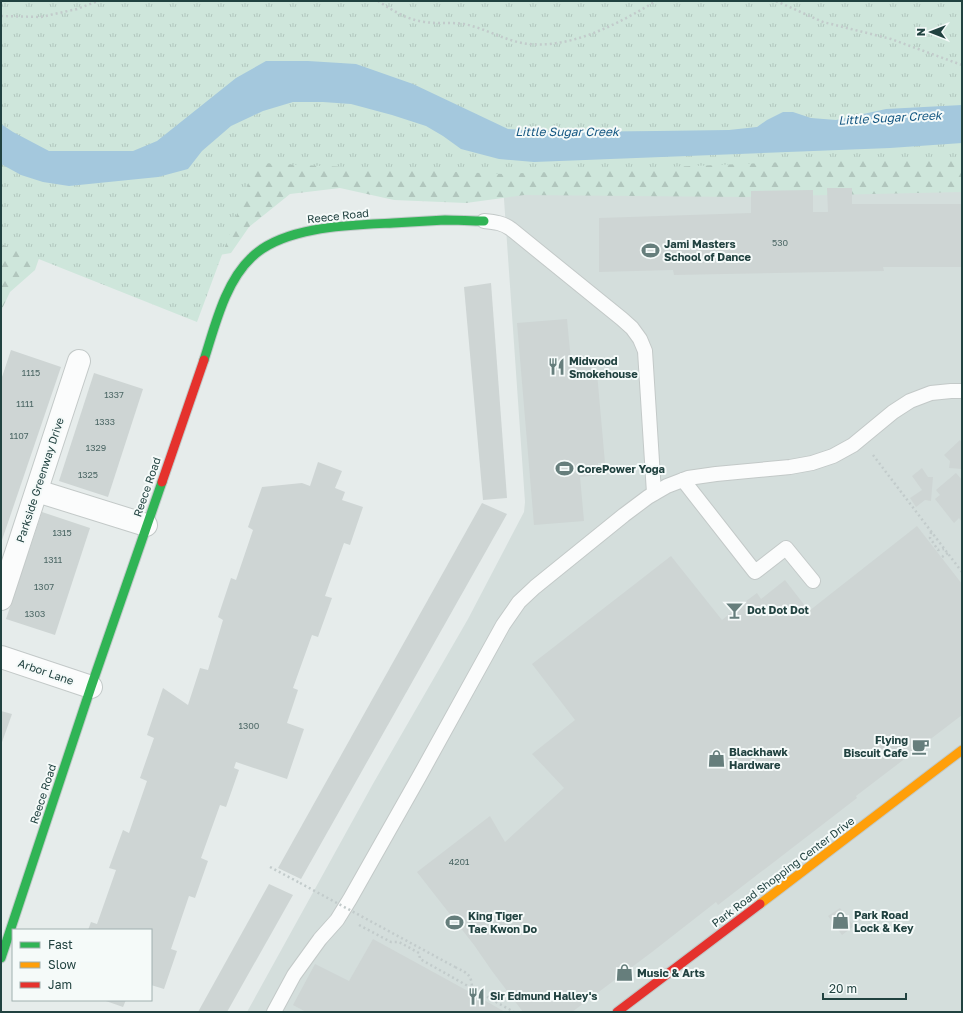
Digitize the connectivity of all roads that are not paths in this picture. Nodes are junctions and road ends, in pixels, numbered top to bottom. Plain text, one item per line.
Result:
1 (484, 221) joint
2 (79, 361) dead end
3 (962, 391) edge
4 (683, 480) junction
5 (37, 491) junction
6 (654, 493) junction
7 (146, 525) junction
8 (813, 581) dead end
9 (1, 599) edge
10 (1, 656) edge
11 (91, 687) junction
12 (962, 750) edge
13 (1, 958) edge
14 (274, 1012) edge
15 (617, 1012) edge

1 - 6 lane
1 - 7 street, Reece Road
2 - 5 street, Parkside Greenway Drive
3 - 4 lane
4 - 6 lane
4 - 8 lane
5 - 7 street
5 - 9 street, Parkside Greenway Drive
6 - 14 lane
7 - 11 street, Reece Road
10 - 11 street, Arbor Lane
11 - 13 street, Reece Road
12 - 15 street, Park Road Shopping Center Drive

